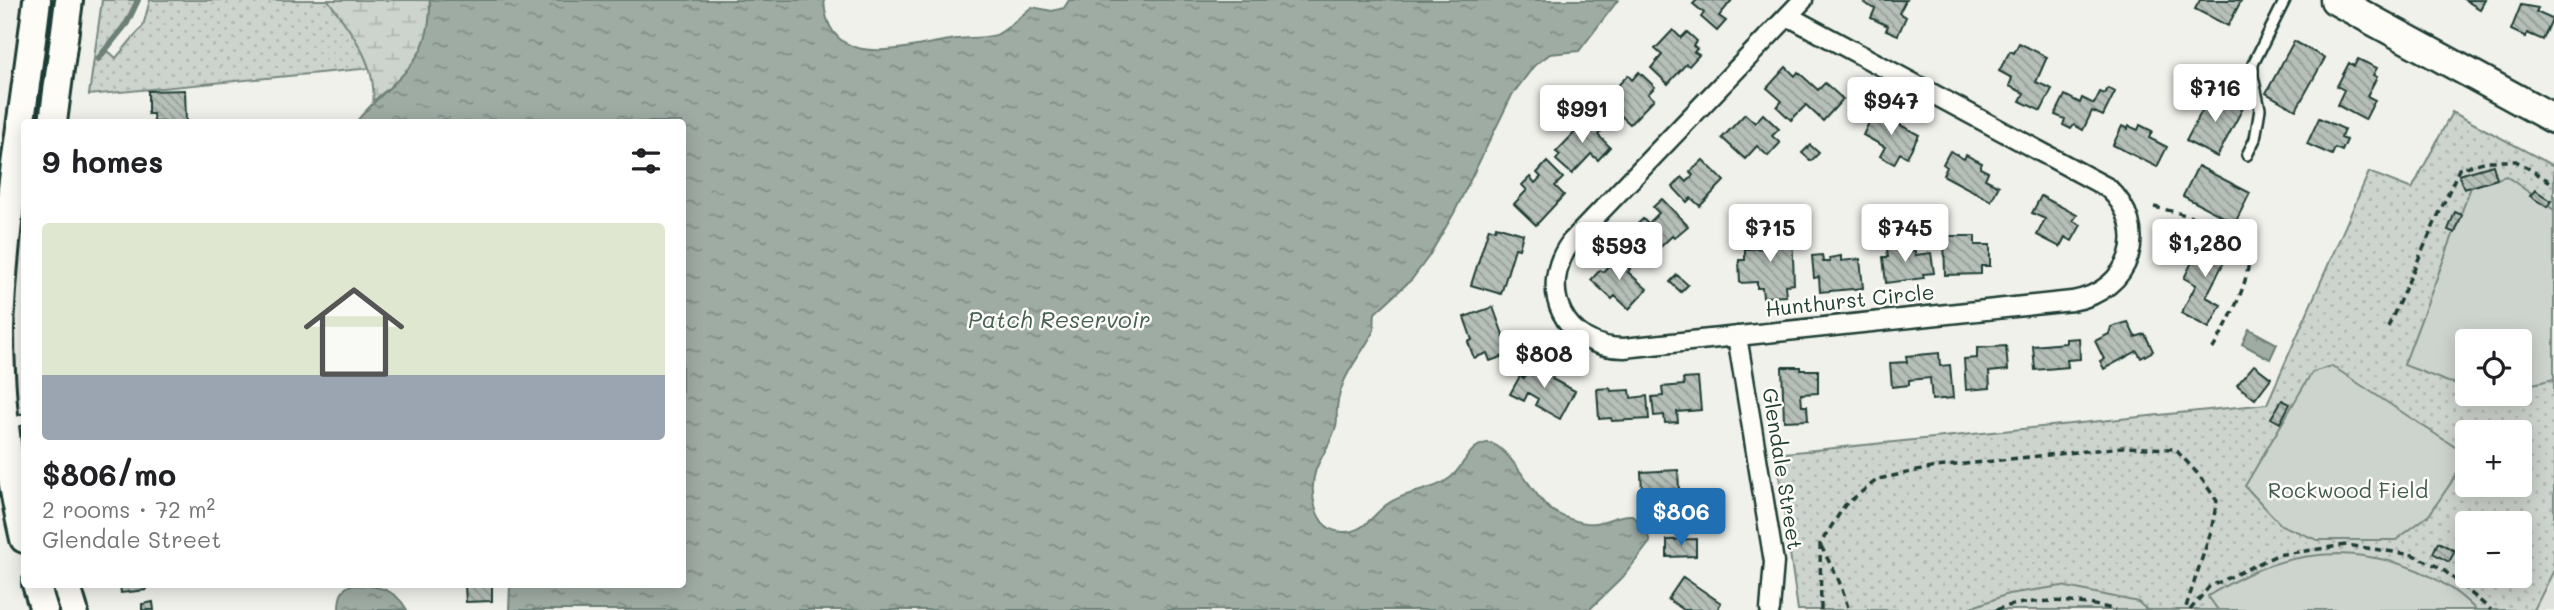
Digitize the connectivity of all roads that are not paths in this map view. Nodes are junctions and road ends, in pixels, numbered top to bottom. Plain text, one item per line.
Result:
1 (37, 0) edge
2 (69, 0) edge
3 (1803, 0) edge
4 (2286, 0) edge
5 (2335, 0) edge
6 (1788, 16) junction
7 (53, 119) edge
8 (2554, 119) edge
9 (2247, 155) dead end
10 (1737, 336) junction
11 (10, 424) edge
12 (21, 527) edge
13 (38, 588) edge
14 (67, 588) edge
15 (44, 610) edge
16 (74, 610) edge
17 (1770, 610) edge

1 - 11 main road
2 - 7 main road
3 - 6 street, Hunthurst Circle
4 - 9 lane
5 - 8 main road
6 - 10 street, Hunthurst Circle
6 - 10 street, Hunthurst Circle
10 - 17 street, Glendale Street
11 - 12 main road
13 - 15 main road
14 - 16 main road

